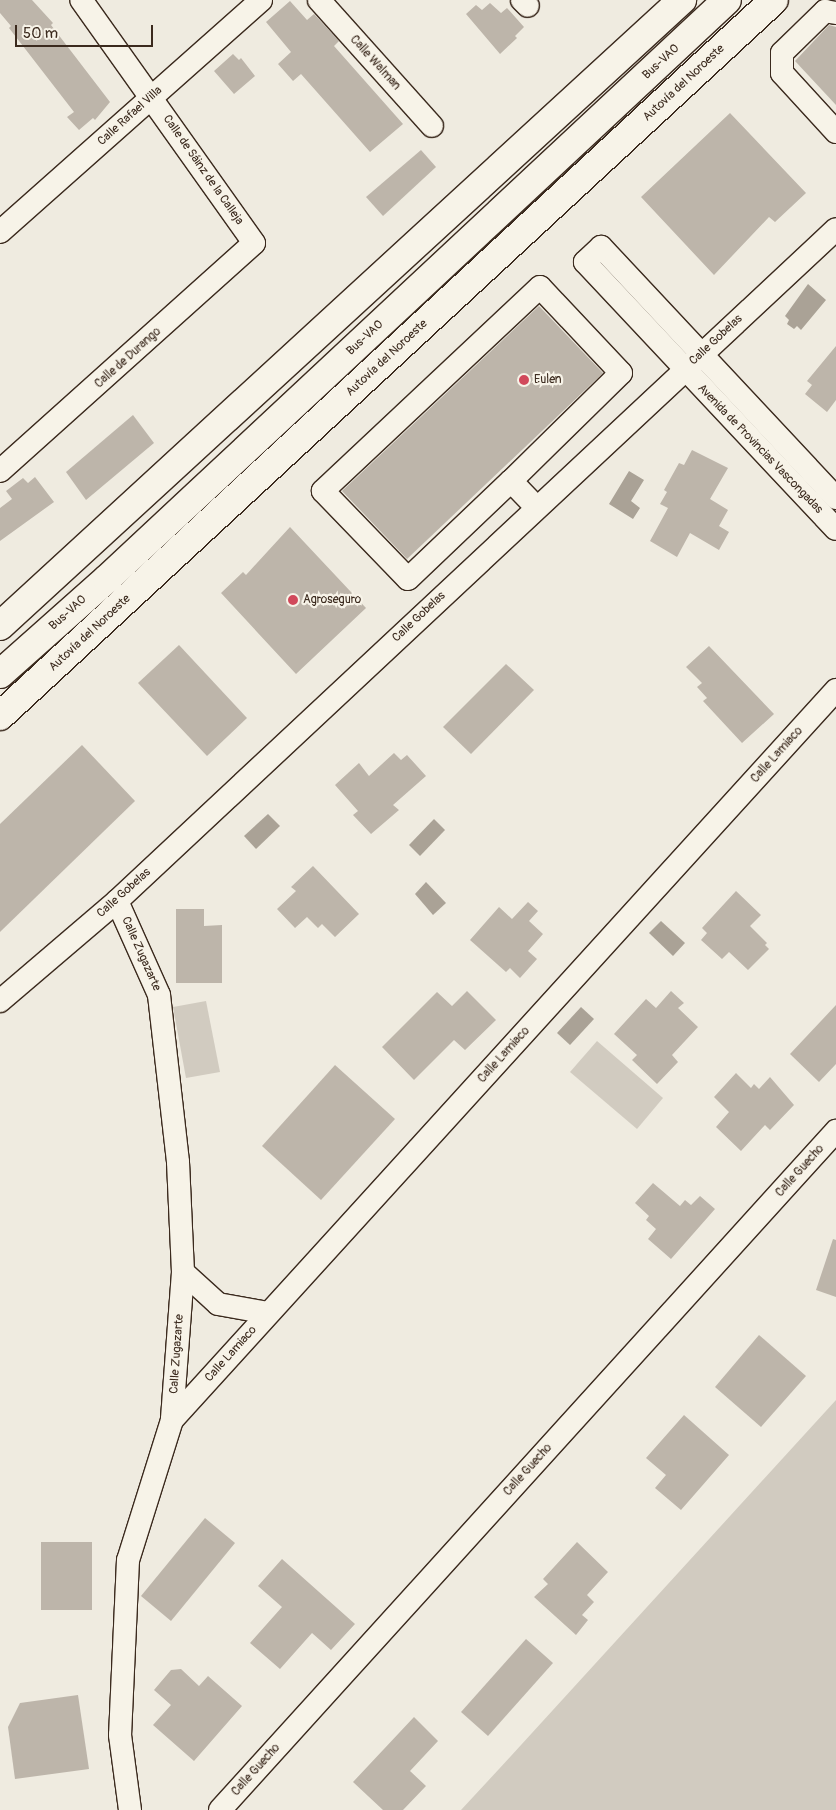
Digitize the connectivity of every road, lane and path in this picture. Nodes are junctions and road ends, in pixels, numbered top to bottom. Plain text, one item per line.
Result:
1 (81, 0) edge
2 (260, 0) edge
3 (319, 0) edge
4 (682, 0) edge
5 (727, 0) edge
6 (774, 0) edge
7 (836, 13) edge
8 (151, 97) junction
9 (432, 126) dead end
10 (836, 132) edge
11 (836, 229) edge
12 (0, 232) edge
13 (254, 243) joint
14 (692, 362) junction
15 (0, 471) edge
16 (511, 481) junction
17 (836, 498) edge
18 (536, 507) junction
19 (836, 529) edge
20 (0, 626) edge
21 (0, 674) edge
22 (836, 690) edge
23 (0, 716) edge
24 (117, 901) junction
25 (0, 1001) edge
26 (836, 1131) edge
27 (183, 1272) junction
28 (268, 1313) junction
29 (172, 1420) junction
30 (130, 1810) edge
31 (220, 1810) edge

1 - 8 street, Calle de Sáinz de la Calleja
2 - 8 street, Calle Rafael Villa
3 - 9 street, Calle Walman
4 - 20 highway
5 - 21 highway, Bus-VAO
6 - 23 highway, Autovía del Noroeste
7 - 10 street
8 - 12 street, Calle Rafael Villa
8 - 13 street, Calle de Sáinz de la Calleja
11 - 14 street, Calle Gobelas
13 - 15 street, Calle de Durango
14 - 14 street, Avenida de Provincias Vascongadas
14 - 17 street, Avenida de Provincias Vascongadas
14 - 18 street, Calle Gobelas
14 - 19 street, Avenida de Provincias Vascongadas
16 - 16 street
16 - 18 street
18 - 24 street, Calle Gobelas
22 - 28 street, Calle Lamiaco
24 - 25 street, Calle Gobelas
24 - 27 street, Calle Zugazarte
26 - 31 street, Calle Guecho
27 - 28 street
27 - 29 street, Calle Zugazarte
28 - 29 street, Calle Lamiaco
29 - 30 street, Calle Zugazarte

